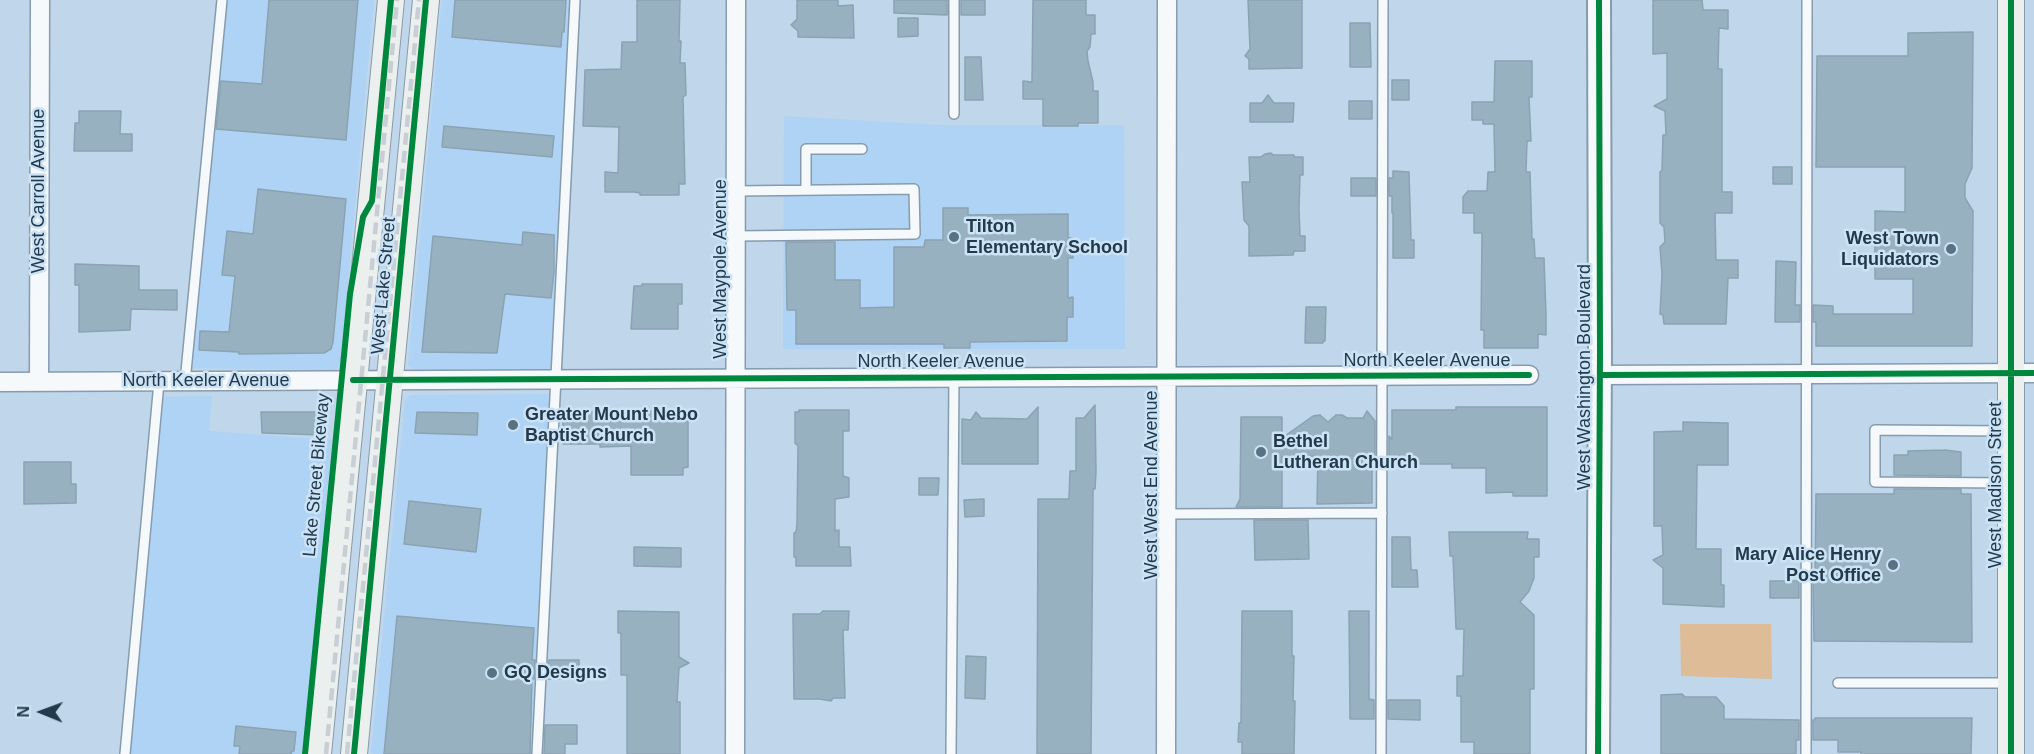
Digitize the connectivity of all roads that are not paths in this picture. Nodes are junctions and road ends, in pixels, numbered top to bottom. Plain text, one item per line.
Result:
1 (40, 0) edge
2 (222, 0) edge
3 (390, 0) edge
4 (408, 0) edge
5 (426, 0) edge
6 (575, 0) edge
7 (736, 0) edge
8 (954, 0) edge
9 (1167, 0) edge
10 (1383, 0) edge
11 (1599, 0) edge
12 (1807, 0) edge
13 (2012, 0) edge
14 (954, 114) dead end
15 (862, 149) dead end
16 (806, 190) junction
17 (736, 191) junction
18 (736, 236) junction
19 (2024, 373) edge
20 (1805, 374) junction
21 (1529, 375) dead end
22 (1600, 375) junction
23 (1167, 376) junction
24 (1382, 376) junction
25 (954, 378) junction
26 (736, 379) junction
27 (372, 380) junction
28 (557, 380) junction
29 (0, 382) edge
30 (39, 382) junction
31 (159, 382) junction
32 (185, 382) junction
33 (2011, 431) junction
34 (2011, 483) junction
35 (1382, 513) junction
36 (1167, 514) junction
37 (1838, 683) dead end
38 (2011, 683) junction
39 (125, 754) edge
40 (318, 754) edge
41 (337, 754) edge
42 (354, 754) edge
43 (537, 754) edge
44 (735, 754) edge
45 (951, 754) edge
46 (1166, 754) edge
47 (1381, 754) edge
48 (1598, 754) edge
49 (1806, 754) edge
50 (2011, 754) edge

1 - 30 street, West Carroll Avenue
2 - 32 lane
3 - 27 main road, West Lake Street
4 - 27 main road, West Lake Street
5 - 27 main road, West Lake Street
6 - 28 lane
7 - 17 street, West Maypole Avenue
8 - 14 lane
9 - 23 street, West West End Avenue
10 - 24 lane
11 - 22 street, West Washington Boulevard
12 - 20 lane
13 - 19 main road, West Madison Street
15 - 16 lane
16 - 17 lane
16 - 18 lane
17 - 18 street, West Maypole Avenue
18 - 26 street, West Maypole Avenue
19 - 20 street
19 - 33 main road, West Madison Street
20 - 22 street
20 - 49 lane
21 - 24 street, North Keeler Avenue
22 - 48 street, West Washington Boulevard
23 - 24 street, North Keeler Avenue
23 - 25 street, North Keeler Avenue
23 - 36 street, West West End Avenue
24 - 35 lane
25 - 26 street, North Keeler Avenue
25 - 45 lane
26 - 28 street, North Keeler Avenue
26 - 44 street, West Maypole Avenue
27 - 28 street, North Keeler Avenue
27 - 32 street, North Keeler Avenue
27 - 40 main road, West Lake Street
27 - 41 main road, West Lake Street
27 - 42 main road, West Lake Street
28 - 43 lane
29 - 30 street, North Keeler Avenue
30 - 31 street, North Keeler Avenue
31 - 32 street, North Keeler Avenue
31 - 39 lane
33 - 34 main road, West Madison Street
33 - 34 lane
34 - 38 main road, West Madison Street
35 - 36 lane
35 - 47 lane
36 - 46 street, West West End Avenue
37 - 38 lane
38 - 50 main road, West Madison Street

